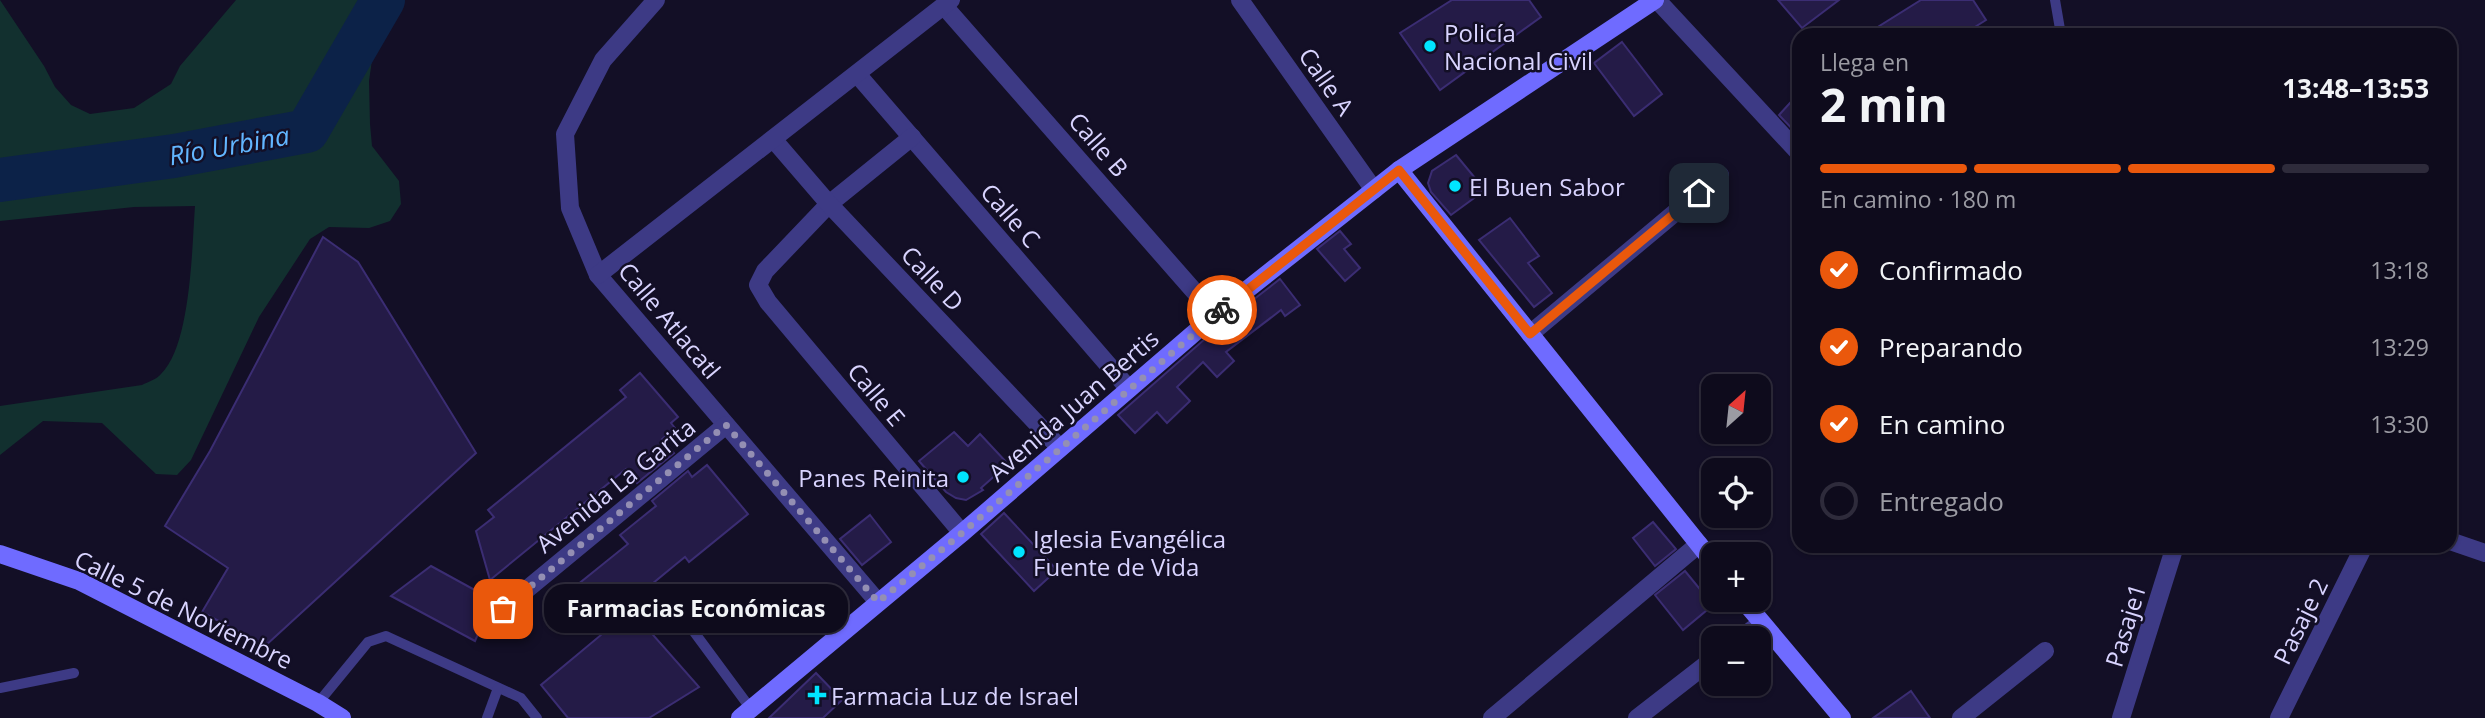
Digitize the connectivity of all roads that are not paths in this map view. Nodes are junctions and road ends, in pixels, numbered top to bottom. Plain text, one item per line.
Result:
1 (656, 0) edge
2 (1240, 0) edge
3 (1656, 0) edge
4 (2055, 0) edge
5 (947, 3) edge
6 (2060, 28) edge
7 (857, 74) junction
8 (912, 137) junction
9 (774, 139) junction
10 (1792, 146) edge
11 (1399, 170) junction
12 (1720, 175) dead end
13 (1374, 190) junction
14 (829, 204) junction
15 (598, 275) junction
16 (1215, 315) junction
17 (1530, 334) junction
18 (1129, 389) junction
19 (726, 425) junction
20 (1060, 448) junction
21 (962, 533) junction
22 (2457, 543) edge
23 (1699, 544) junction
24 (1701, 547) edge
25 (2173, 553) edge
26 (2361, 553) edge
27 (2485, 553) edge
28 (0, 554) edge
29 (878, 602) junction
30 (503, 609) dead end
31 (1752, 612) edge
32 (683, 617) dead end
33 (1761, 623) junction
34 (1757, 626) edge
35 (2045, 651) dead end
36 (1701, 668) edge
37 (74, 673) dead end
38 (0, 688) edge
39 (498, 688) junction
40 (318, 703) junction
41 (746, 713) edge
42 (329, 718) edge
43 (342, 718) edge
44 (355, 718) edge
45 (487, 718) edge
46 (537, 718) edge
47 (1492, 718) edge
48 (1637, 718) edge
49 (1842, 718) edge
50 (1961, 718) edge
51 (2121, 718) edge
52 (2279, 718) edge

1 - 15 street, Calle Atlacatl
2 - 13 street, Calle A
3 - 10 street
3 - 11 main road, Avenida Juan Bertis
4 - 6 lane
5 - 7 street
5 - 16 street, Calle B
7 - 8 street, Calle C
7 - 9 street
8 - 14 street
8 - 18 street, Calle C
9 - 14 street, Calle D
9 - 15 street
11 - 13 main road, Avenida Juan Bertis
11 - 17 main road
12 - 17 street
13 - 16 main road, Avenida Juan Bertis
14 - 20 street, Calle D
14 - 21 street, Calle E
15 - 19 street, Calle Atlacatl
16 - 18 main road, Avenida Juan Bertis
17 - 23 main road
18 - 20 main road, Avenida Juan Bertis
19 - 29 street, Calle Atlacatl
19 - 30 street, Avenida La Garita
20 - 21 main road, Avenida Juan Bertis
21 - 29 main road, Avenida Juan Bertis
22 - 27 street
23 - 24 main road
23 - 47 street
25 - 51 street, Pasaje1
26 - 52 street, Pasaje 2
28 - 40 main road, Calle 5 de Noviembre
29 - 41 main road, Avenida Juan Bertis
31 - 33 main road
32 - 41 lane
33 - 34 street
33 - 49 main road
35 - 50 street
36 - 48 street
37 - 38 lane
39 - 40 lane
39 - 45 lane
39 - 46 lane
40 - 42 main road
40 - 43 main road, Calle 5 de Noviembre
40 - 44 main road

